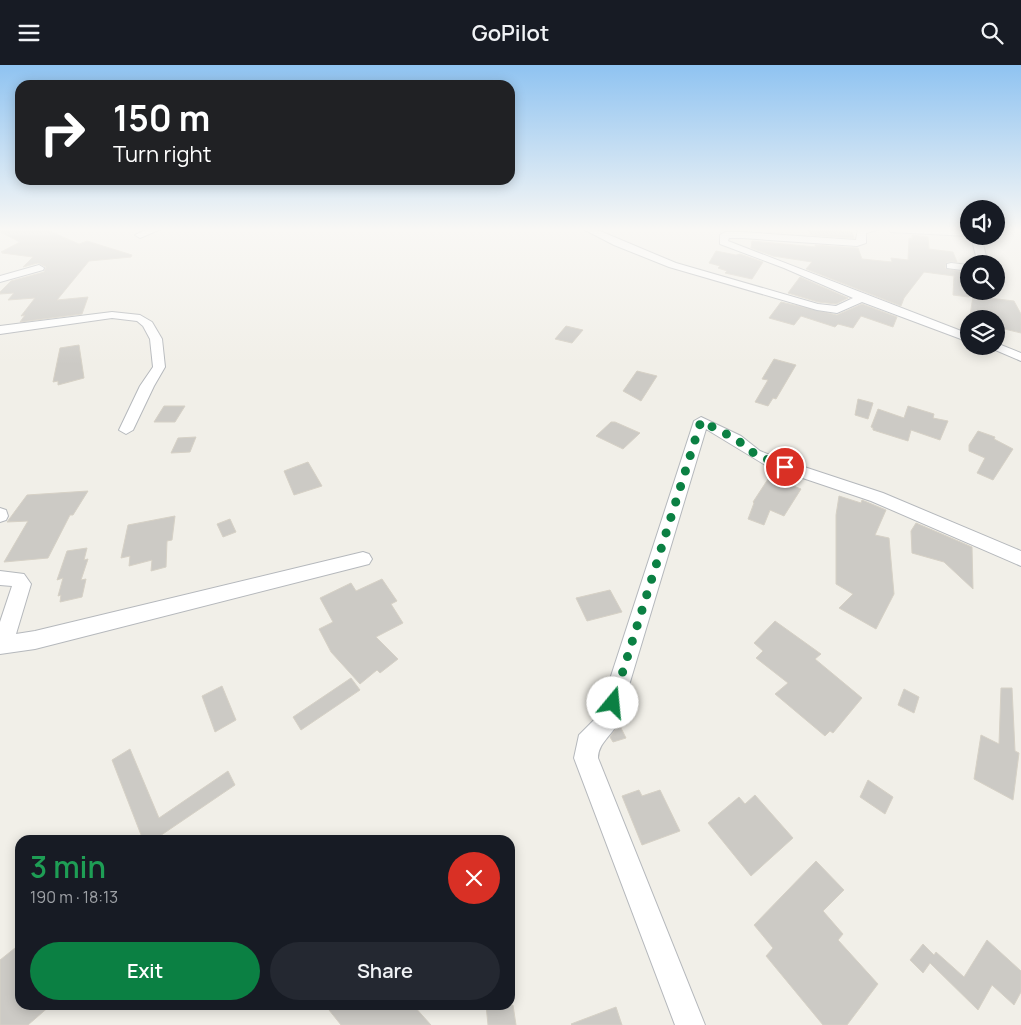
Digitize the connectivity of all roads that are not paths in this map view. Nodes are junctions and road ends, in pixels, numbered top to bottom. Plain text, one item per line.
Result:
1 (18, 274) edge
2 (697, 274) edge
3 (806, 274) edge
4 (0, 279) edge
5 (862, 298) junction
6 (0, 331) edge
7 (960, 335) edge
8 (1005, 351) edge
9 (1021, 357) edge
10 (126, 430) dead end
11 (363, 559) dead end
12 (1021, 559) edge
13 (0, 578) edge
14 (1, 644) edge
15 (690, 1025) edge

1 - 4 street
2 - 5 street
3 - 5 street
5 - 7 street
6 - 10 street
8 - 9 street
11 - 14 street
12 - 15 street
13 - 14 street

